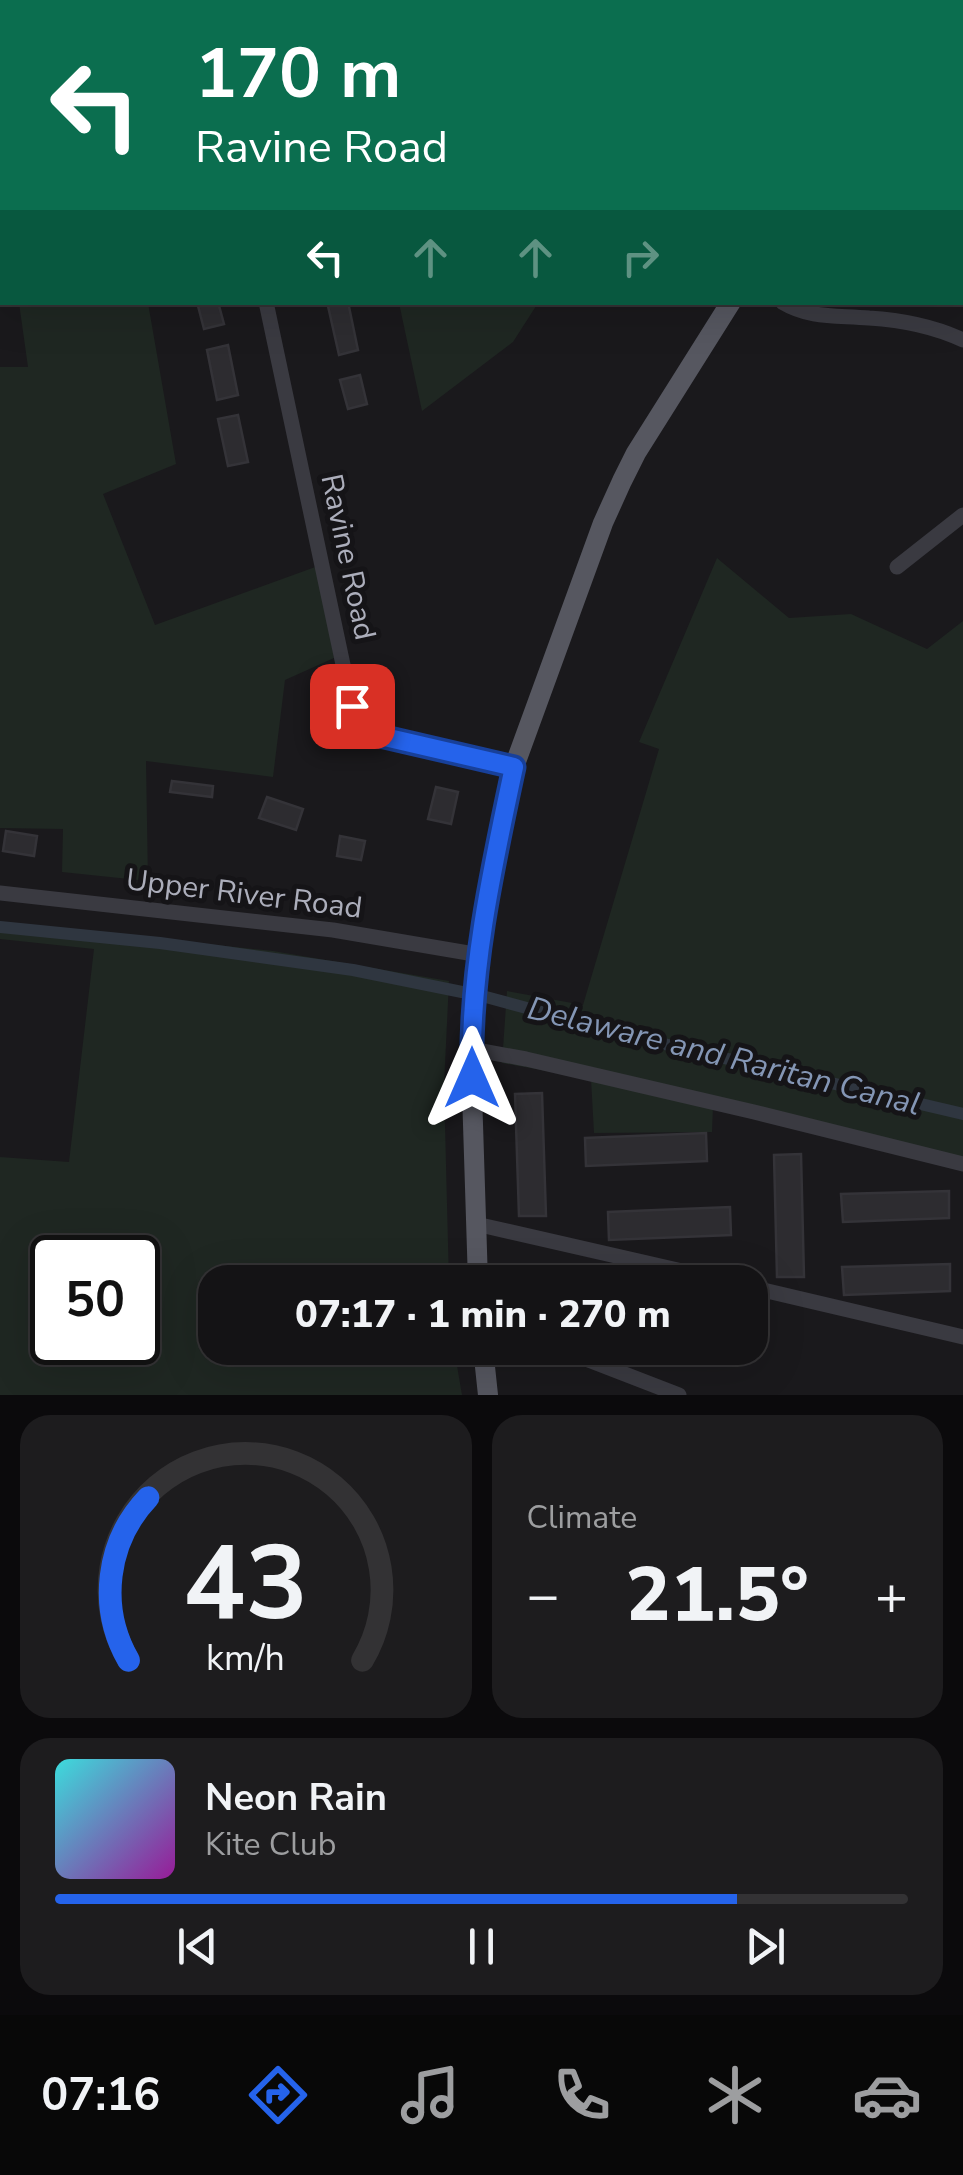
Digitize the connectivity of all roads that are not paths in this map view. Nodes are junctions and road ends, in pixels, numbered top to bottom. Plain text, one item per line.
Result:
1 (267, 305) edge
2 (729, 305) edge
3 (788, 305) edge
4 (963, 340) edge
5 (963, 515) edge
6 (897, 567) dead end
7 (514, 767) junction
8 (0, 893) edge
9 (480, 954) junction
10 (472, 1049) junction
11 (963, 1164) edge
12 (476, 1224) junction
13 (477, 1265) edge
14 (656, 1265) edge
15 (768, 1291) edge
16 (963, 1337) edge
17 (485, 1365) edge
18 (601, 1365) edge
19 (488, 1395) edge
20 (679, 1395) edge

1 - 7 street, Ravine Road
2 - 7 main road
3 - 4 street
5 - 6 street
7 - 9 main road
8 - 9 street, Upper River Road
9 - 10 main road
10 - 11 street
10 - 12 main road
12 - 13 main road
12 - 14 street
15 - 16 street
17 - 19 main road
18 - 20 street

